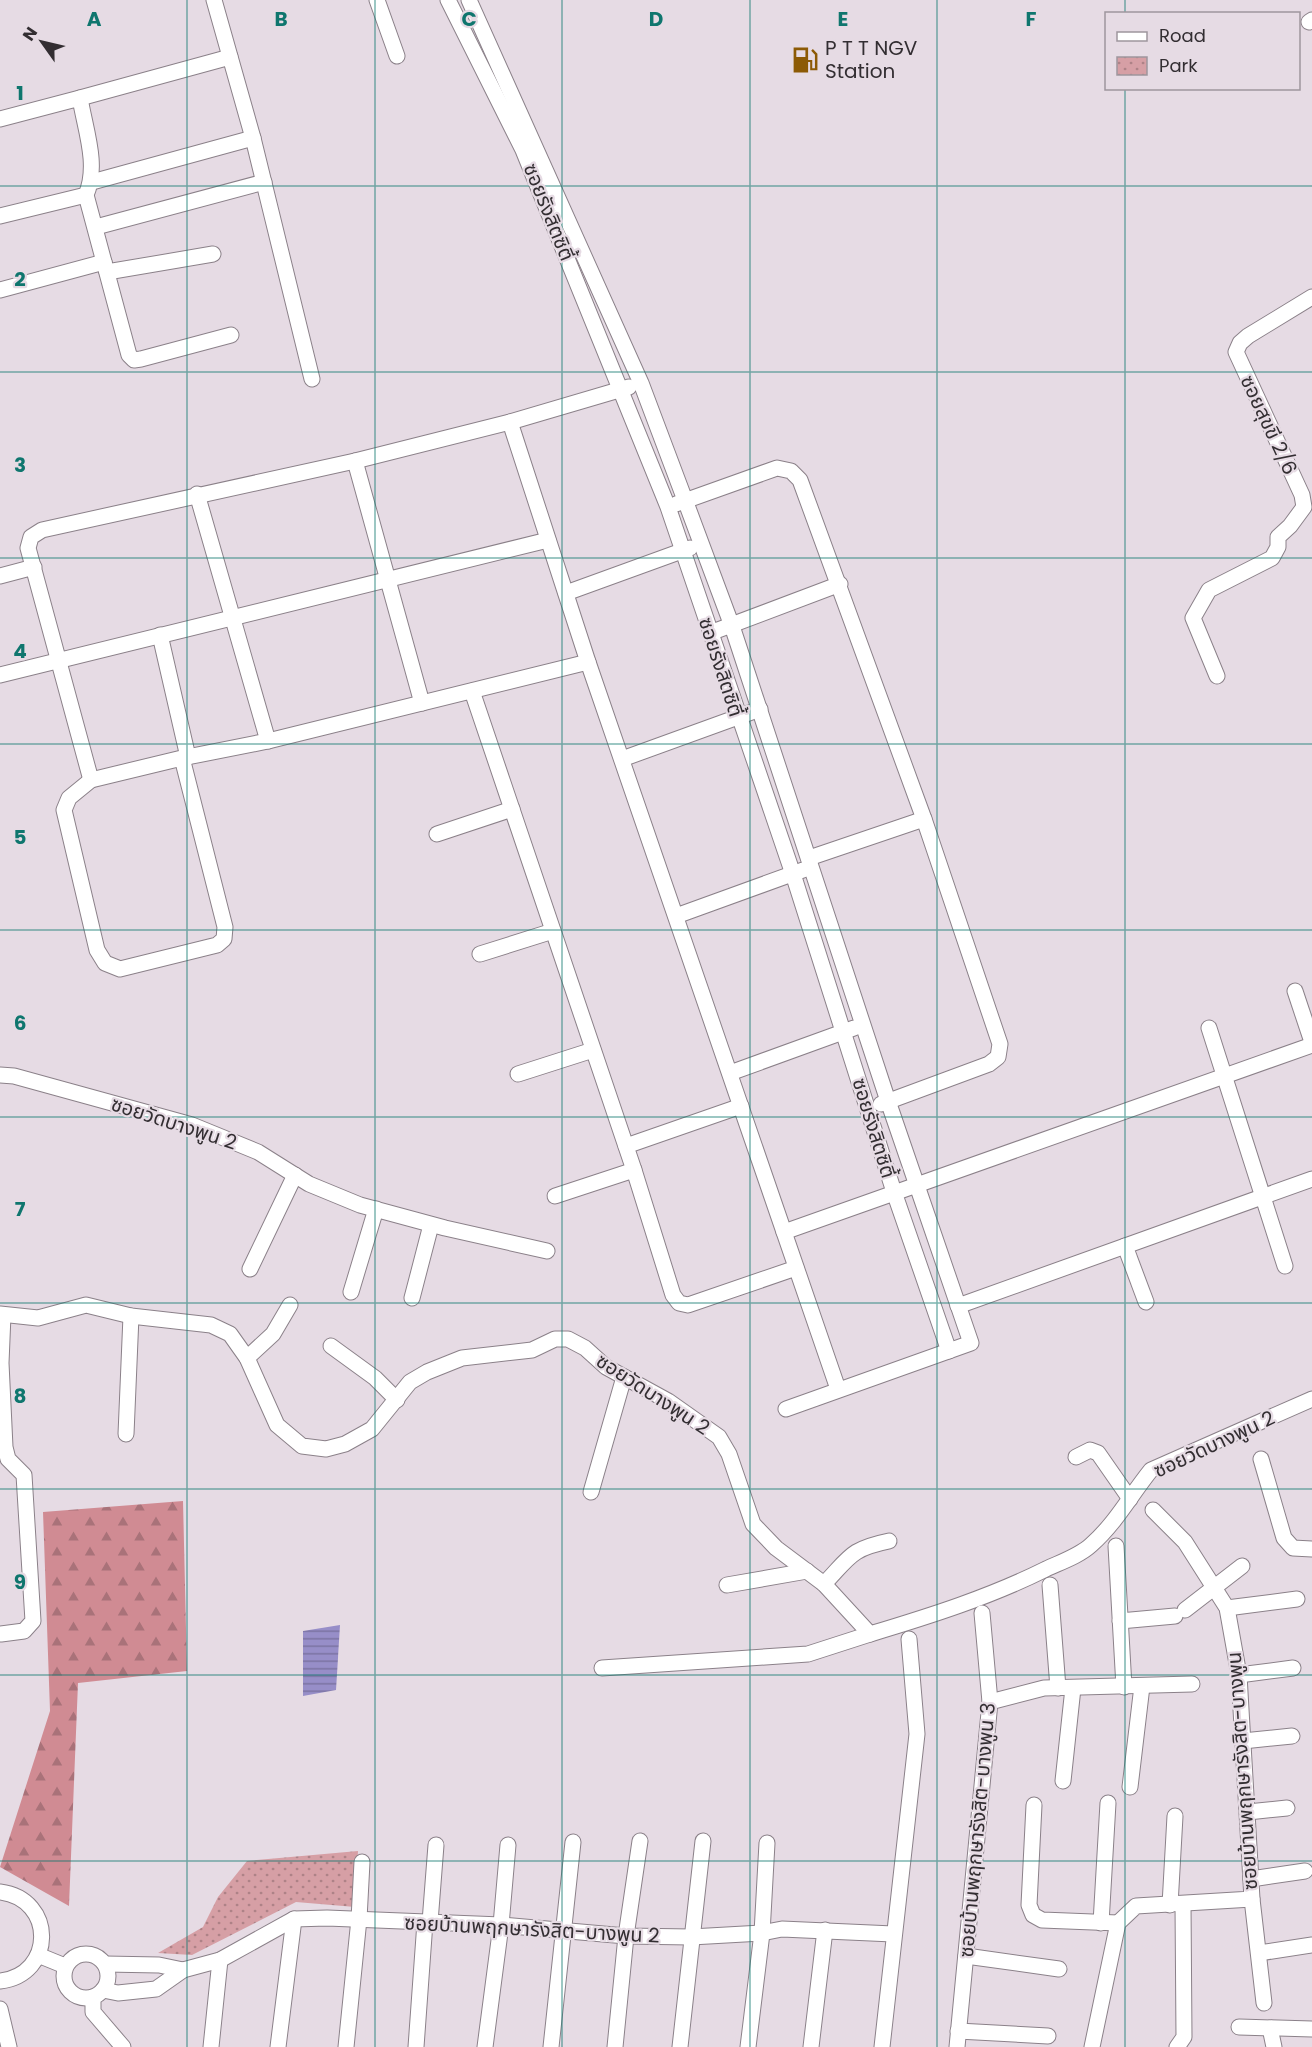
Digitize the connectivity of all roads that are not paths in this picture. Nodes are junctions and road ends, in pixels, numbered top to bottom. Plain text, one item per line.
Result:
1 (214, 0) edge
2 (377, 0) edge
3 (448, 0) edge
4 (469, 0) edge
5 (397, 56) dead end
6 (230, 57) junction
7 (80, 98) junction
8 (0, 119) edge
9 (253, 138) junction
10 (264, 182) junction
11 (89, 189) junction
12 (0, 216) edge
13 (96, 227) junction
14 (213, 254) dead end
15 (106, 267) junction
16 (0, 290) edge
17 (1312, 297) edge
18 (231, 335) dead end
19 (312, 379) dead end
20 (641, 383) junction
21 (622, 390) junction
22 (510, 422) junction
23 (355, 461) junction
24 (198, 494) junction
25 (685, 500) junction
26 (668, 507) junction
27 (548, 540) junction
28 (701, 544) junction
29 (683, 551) junction
30 (34, 567) junction
31 (0, 576) edge
32 (388, 581) junction
33 (840, 584) junction
34 (566, 593) junction
35 (233, 618) junction
36 (732, 626) junction
37 (710, 633) junction
38 (160, 635) junction
39 (59, 659) junction
40 (588, 662) junction
41 (0, 675) edge
42 (1217, 676) dead end
43 (472, 691) junction
44 (422, 703) junction
45 (760, 710) junction
46 (738, 717) junction
47 (268, 741) junction
48 (185, 757) junction
49 (622, 759) junction
50 (91, 780) junction
51 (512, 809) junction
52 (924, 819) junction
53 (437, 834) dead end
54 (811, 863) junction
55 (793, 874) junction
56 (676, 916) junction
57 (553, 931) junction
58 (480, 954) dead end
59 (1295, 991) dead end
60 (864, 1024) junction
61 (1209, 1028) dead end
62 (844, 1032) junction
63 (1312, 1043) edge
64 (593, 1050) junction
65 (729, 1073) junction
66 (518, 1074) dead end
67 (0, 1075) edge
68 (1224, 1076) junction
69 (888, 1101) junction
70 (741, 1106) junction
71 (868, 1109) junction
72 (626, 1146) junction
73 (634, 1170) junction
74 (295, 1175) junction
75 (1312, 1179) edge
76 (917, 1184) junction
77 (894, 1192) junction
78 (555, 1196) dead end
79 (1263, 1197) junction
80 (376, 1209) junction
81 (431, 1225) junction
82 (784, 1232) junction
83 (1125, 1246) junction
84 (547, 1251) dead end
85 (1285, 1266) dead end
86 (795, 1268) junction
87 (250, 1269) dead end
88 (351, 1292) dead end
89 (412, 1298) dead end
90 (1146, 1302) dead end
91 (290, 1305) dead end
92 (958, 1306) junction
93 (1, 1314) edge
94 (131, 1316) junction
95 (331, 1346) dead end
96 (949, 1351) junction
97 (251, 1355) junction
98 (624, 1377) junction
99 (838, 1389) junction
100 (394, 1398) junction
101 (1312, 1398) edge
102 (786, 1409) dead end
103 (126, 1434) dead end
104 (1076, 1457) dead end
105 (1261, 1459) dead end
106 (591, 1492) dead end
107 (1130, 1499) junction
108 (1153, 1510) dead end
109 (889, 1541) dead end
110 (1116, 1546) dead end
111 (1312, 1549) edge
112 (1242, 1566) dead end
113 (807, 1571) junction
114 (829, 1580) junction
115 (727, 1585) dead end
116 (1050, 1585) dead end
117 (1214, 1587) junction
118 (1297, 1599) dead end
119 (1227, 1608) junction
120 (982, 1613) dead end
121 (1120, 1621) junction
122 (2, 1634) dead end
123 (870, 1634) junction
124 (909, 1639) dead end
125 (602, 1668) dead end
126 (1293, 1668) dead end
127 (1239, 1675) junction
128 (1192, 1684) dead end
129 (1142, 1686) junction
130 (1124, 1687) junction
131 (1066, 1688) junction
132 (990, 1702) junction
133 (1292, 1736) dead end
134 (1243, 1741) junction
135 (1063, 1781) dead end
136 (1130, 1787) dead end
137 (1108, 1803) dead end
138 (1034, 1805) dead end
139 (1287, 1808) dead end
140 (1248, 1812) junction
141 (1175, 1816) dead end
142 (640, 1841) dead end
143 (703, 1841) dead end
144 (573, 1842) dead end
145 (768, 1843) dead end
146 (436, 1845) dead end
147 (508, 1845) dead end
148 (362, 1862) dead end
149 (1305, 1871) dead end
150 (1251, 1879) junction
151 (0, 1892) edge
152 (1252, 1899) junction
153 (1177, 1904) junction
154 (294, 1919) junction
155 (359, 1919) junction
156 (427, 1922) junction
157 (1101, 1923) junction
158 (1118, 1923) junction
159 (501, 1926) junction
160 (825, 1930) junction
161 (564, 1931) junction
162 (762, 1933) junction
163 (893, 1934) junction
164 (626, 1936) junction
165 (691, 1937) junction
166 (1312, 1944) edge
167 (1259, 1953) junction
168 (38, 1955) junction
169 (966, 1956) junction
170 (220, 1960) junction
171 (105, 1964) junction
172 (65, 1966) junction
173 (1059, 1969) dead end
174 (183, 1970) junction
175 (0, 1981) edge
176 (98, 1994) junction
177 (1264, 2003) dead end
178 (0, 2009) edge
179 (1239, 2027) dead end
180 (1270, 2028) junction
181 (1312, 2029) edge
182 (958, 2031) junction
183 (1048, 2036) dead end
184 (9, 2047) edge
185 (123, 2047) edge
186 (211, 2047) edge
187 (278, 2047) edge
188 (346, 2047) edge
189 (416, 2047) edge
190 (484, 2047) edge
191 (551, 2047) edge
192 (615, 2047) edge
193 (680, 2047) edge
194 (748, 2047) edge
195 (811, 2047) edge
196 (882, 2047) edge
197 (957, 2047) edge
198 (1092, 2047) edge
199 (1177, 2047) edge
200 (1274, 2047) edge

1 - 6 street
2 - 5 street
3 - 21 street, ซอยรังสิตซิตี้
4 - 20 street, ซอยรังสิตซิตี้
6 - 7 street
6 - 9 street
7 - 8 street
7 - 11 street
9 - 10 street
9 - 11 street
10 - 13 street
10 - 19 street
11 - 12 street
11 - 13 street
13 - 15 street
14 - 15 street
15 - 16 street
15 - 18 street
17 - 42 street, ซอยสุขขี 2/6
20 - 21 street
20 - 25 street, ซอยรังสิตซิตี้
21 - 22 street
21 - 26 street, ซอยรังสิตซิตี้
22 - 23 street
22 - 27 street
23 - 24 street
23 - 32 street
24 - 30 street
24 - 35 street
25 - 26 street
25 - 28 street, ซอยรังสิตซิตี้
25 - 33 street
26 - 29 street, ซอยรังสิตซิตี้
27 - 32 street
27 - 34 street
28 - 29 street
28 - 36 street, ซอยรังสิตซิตี้
29 - 34 street
29 - 37 street, ซอยรังสิตซิตี้
30 - 31 street
30 - 39 street
32 - 35 street
32 - 44 street
33 - 36 street
33 - 52 street
34 - 40 street
35 - 38 street
35 - 47 street
36 - 37 street
36 - 45 street, ซอยรังสิตซิตี้
37 - 46 street, ซอยรังสิตซิตี้
38 - 39 street
38 - 48 street
39 - 41 street
39 - 50 street
40 - 43 street
40 - 49 street
43 - 44 street
43 - 51 street
44 - 47 street
45 - 46 street
45 - 54 street, ซอยรังสิตซิตี้
46 - 49 street
46 - 55 street, ซอยรังสิตซิตี้
47 - 48 street
48 - 50 street
48 - 50 street
49 - 56 street
51 - 53 street
51 - 57 street
52 - 54 street
52 - 69 street
54 - 55 street
54 - 60 street, ซอยรังสิตซิตี้
55 - 56 street
55 - 62 street, ซอยรังสิตซิตี้
56 - 65 street
57 - 58 street
57 - 64 street
59 - 63 street
60 - 62 street
60 - 69 street, ซอยรังสิตซิตี้
61 - 68 street
62 - 65 street
62 - 71 street, ซอยรังสิตซิตี้
63 - 68 street
64 - 66 street
64 - 72 street
65 - 70 street
67 - 74 street, ซอยวัดบางพูน 2
68 - 76 street
68 - 79 street
69 - 71 street
69 - 76 street, ซอยรังสิตซิตี้
70 - 72 street
70 - 82 street
71 - 77 street, ซอยรังสิตซิตี้
72 - 73 street
73 - 78 street
73 - 86 street
74 - 80 street, ซอยวัดบางพูน 2
74 - 87 street
75 - 79 street
76 - 77 street
76 - 92 street, ซอยรังสิตซิตี้
77 - 82 street
77 - 96 street, ซอยรังสิตซิตี้
79 - 83 street
79 - 85 street
80 - 81 street, ซอยวัดบางพูน 2
80 - 88 street
81 - 84 street, ซอยวัดบางพูน 2
81 - 89 street
82 - 86 street
83 - 90 street
83 - 92 street
86 - 99 street
91 - 97 street
92 - 96 street, ซอยรังสิตซิตี้
93 - 94 street, ซอยวัดบางพูน 2
93 - 122 street
94 - 97 street, ซอยวัดบางพูน 2
94 - 103 street
95 - 100 street
96 - 99 street
97 - 100 street, ซอยวัดบางพูน 2
98 - 100 street, ซอยวัดบางพูน 2
98 - 106 street
98 - 113 street, ซอยวัดบางพูน 2
99 - 102 street
101 - 107 street, ซอยวัดบางพูน 2
104 - 107 street
105 - 111 street
107 - 123 street, ซอยวัดบางพูน 2
108 - 117 street, ซอยบ้านพฤกษารังสิต-บางพูน
109 - 114 street
110 - 121 street
112 - 117 street
113 - 114 street, ซอยวัดบางพูน 2
113 - 115 street
114 - 123 street, ซอยวัดบางพูน 2
116 - 131 street
117 - 119 street, ซอยบ้านพฤกษารังสิต-บางพูน
117 - 121 street
118 - 119 street
119 - 127 street, ซอยบ้านพฤกษารังสิต-บางพูน
120 - 132 street, ซอยบ้านพฤกษารังสิต-บางพูน 3
121 - 130 street
123 - 125 street
124 - 163 street
126 - 127 street
127 - 134 street, ซอยบ้านพฤกษารังสิต-บางพูน
128 - 129 street
129 - 130 street
129 - 136 street
130 - 131 street
131 - 132 street
131 - 135 street
132 - 169 street, ซอยบ้านพฤกษารังสิต-บางพูน 3
133 - 134 street
134 - 140 street, ซอยบ้านพฤกษารังสิต-บางพูน
137 - 157 street
138 - 157 street
139 - 140 street
140 - 150 street, ซอยบ้านพฤกษารังสิต-บางพูน
141 - 153 street
142 - 164 street
143 - 165 street
144 - 161 street
145 - 162 street
146 - 156 street
147 - 159 street
148 - 155 street
149 - 150 street
150 - 152 street, ซอยบ้านพฤกษารังสิต-บางพูน
151 - 168 street
152 - 153 street, ซอยบ้านพฤกษารังสิต-บางพูน
152 - 167 street
153 - 158 street, ซอยบ้านพฤกษารังสิต-บางพูน
153 - 199 street
154 - 155 street, ซอยบ้านพฤกษารังสิต-บางพูน 2
154 - 170 street, ซอยบ้านพฤกษารังสิต-บางพูน 2
154 - 187 street
155 - 156 street, ซอยบ้านพฤกษารังสิต-บางพูน 2
155 - 188 street
156 - 159 street, ซอยบ้านพฤกษารังสิต-บางพูน 2
156 - 189 street
157 - 158 street
158 - 198 street
159 - 161 street, ซอยบ้านพฤกษารังสิต-บางพูน 2
159 - 190 street
160 - 162 street, ซอยบ้านพฤกษารังสิต-บางพูน 2
160 - 163 street, ซอยบ้านพฤกษารังสิต-บางพูน 2
160 - 195 street
161 - 164 street, ซอยบ้านพฤกษารังสิต-บางพูน 2
161 - 191 street
162 - 165 street, ซอยบ้านพฤกษารังสิต-บางพูน 2
162 - 194 street
163 - 196 street
164 - 165 street, ซอยบ้านพฤกษารังสิต-บางพูน 2
164 - 192 street
165 - 193 street
166 - 167 street
167 - 177 street
168 - 172 street
168 - 175 street
169 - 173 street
169 - 182 street, ซอยบ้านพฤกษารังสิต-บางพูน 3
170 - 174 street, ซอยบ้านพฤกษารังสิต-บางพูน 2
170 - 186 street
171 - 172 street
171 - 174 street, ซอยบ้านพฤกษารังสิต-บางพูน 2
171 - 176 street
172 - 176 street
174 - 176 street, ซอยบ้านพฤกษารังสิต-บางพูน 2
176 - 185 street
178 - 184 street
179 - 180 street
180 - 181 street
180 - 200 street
182 - 183 street
182 - 197 street, ซอยบ้านพฤกษารังสิต-บางพูน 3

